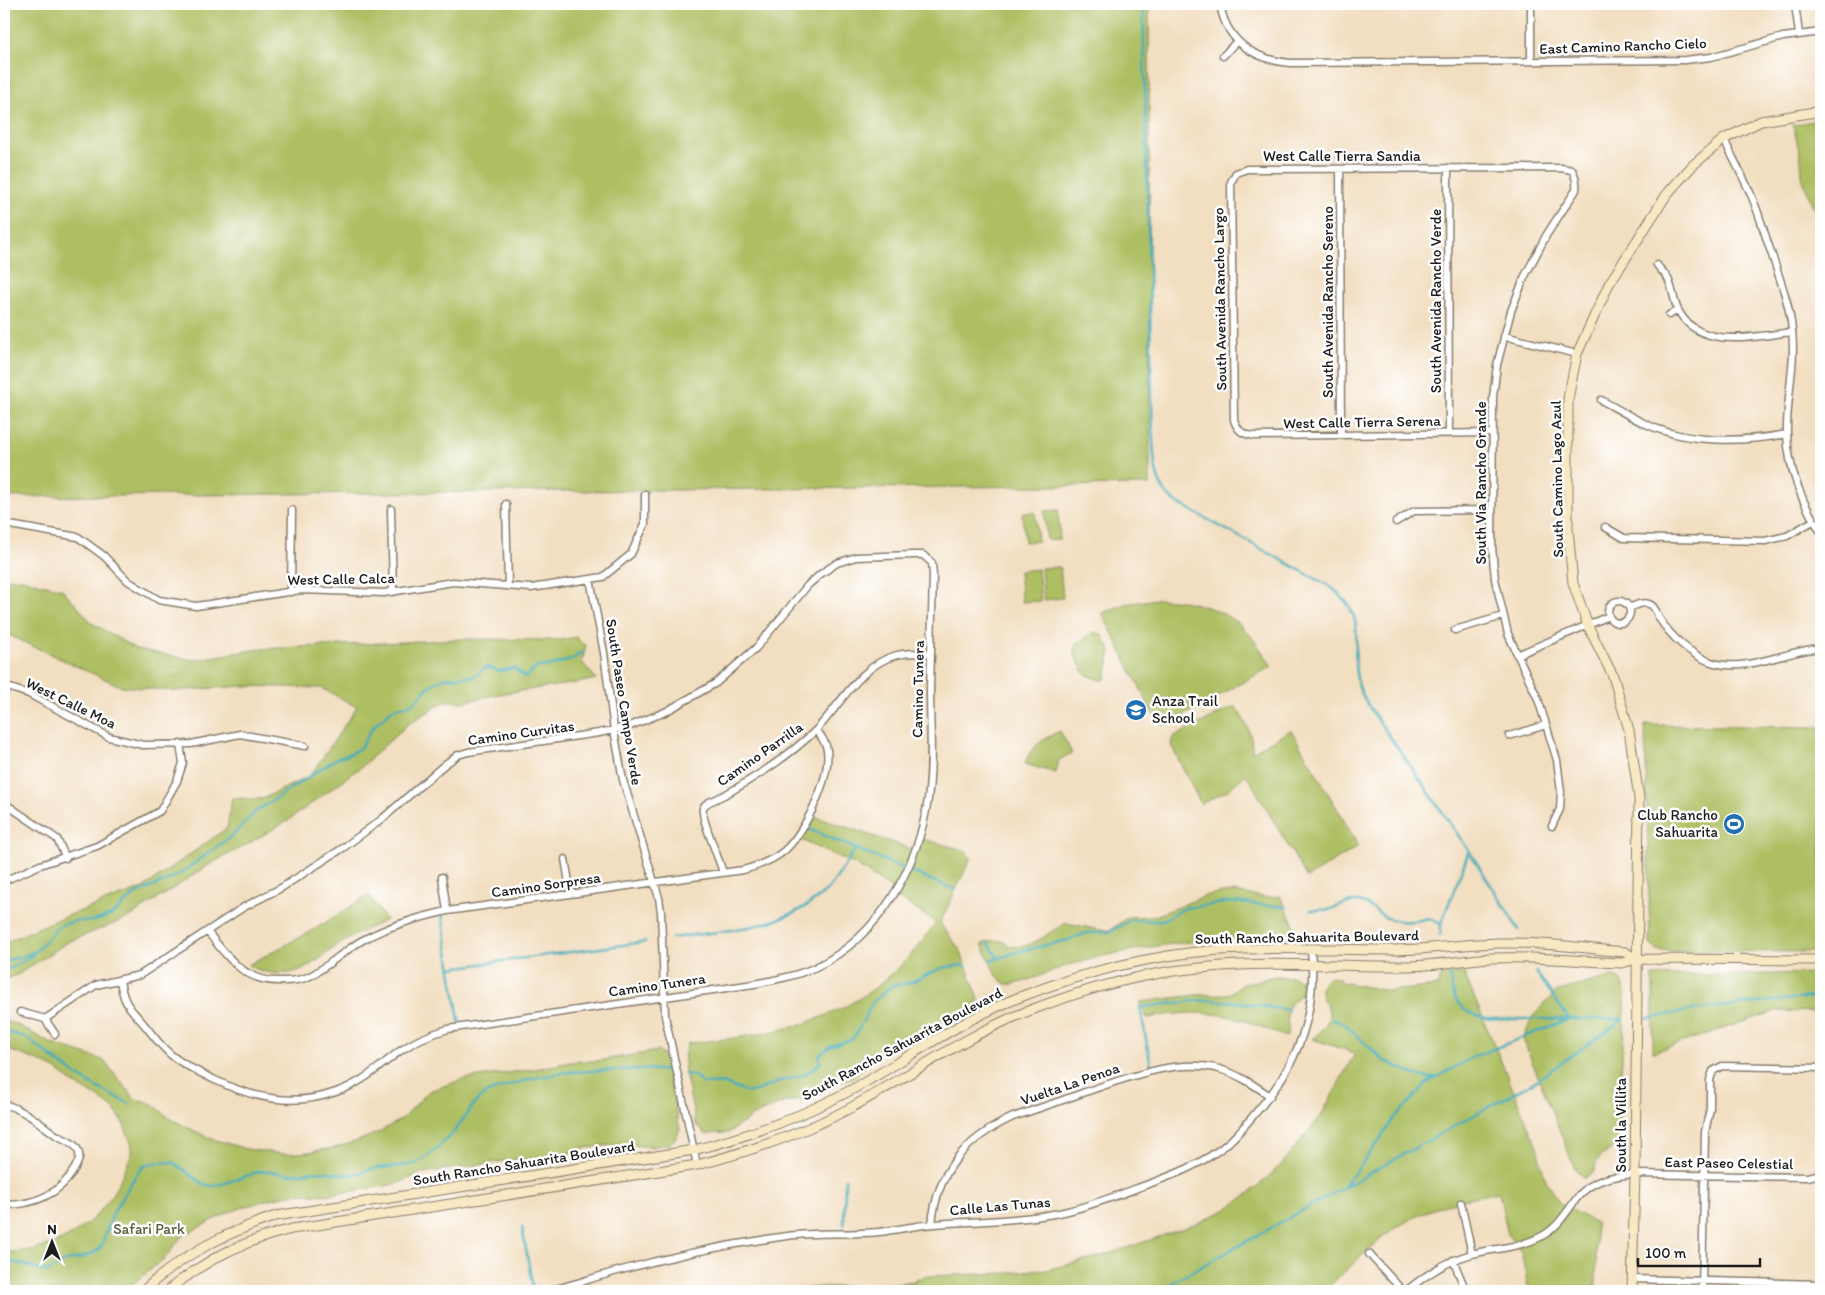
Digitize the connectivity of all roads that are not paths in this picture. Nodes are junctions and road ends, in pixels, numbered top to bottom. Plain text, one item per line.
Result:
1 (1220, 4) edge
2 (1531, 4) edge
3 (1794, 4) edge
4 (1821, 32) edge
5 (1799, 34) junction
6 (1238, 41) junction
7 (1223, 56) dead end
8 (1531, 61) junction
9 (1821, 111) edge
10 (1724, 139) junction
11 (1448, 168) junction
12 (1340, 169) junction
13 (1236, 173) joint
14 (1576, 176) joint
15 (1657, 265) dead end
16 (1678, 310) junction
17 (1669, 315) dead end
18 (1792, 332) junction
19 (1504, 336) junction
20 (1576, 354) junction
21 (1601, 400) dead end
22 (1236, 426) joint
23 (1492, 433) junction
24 (1449, 434) junction
25 (1787, 434) junction
26 (1341, 435) junction
27 (645, 494) dead end
28 (506, 504) dead end
29 (391, 509) dead end
30 (292, 510) dead end
31 (1492, 510) junction
32 (1813, 521) junction
33 (1396, 522) dead end
34 (4, 524) edge
35 (1605, 527) dead end
36 (1821, 532) edge
37 (928, 558) joint
38 (590, 579) junction
39 (508, 586) junction
40 (291, 592) junction
41 (393, 592) junction
42 (1629, 608) junction
43 (1503, 616) junction
44 (1610, 616) junction
45 (1588, 626) junction
46 (1455, 630) dead end
47 (1821, 648) edge
48 (931, 653) junction
49 (1517, 655) junction
50 (4, 686) edge
51 (1546, 725) junction
52 (614, 730) junction
53 (816, 730) junction
54 (1509, 736) dead end
55 (180, 744) junction
56 (305, 746) dead end
57 (4, 803) edge
58 (1552, 826) dead end
59 (66, 858) junction
60 (565, 859) dead end
61 (723, 873) junction
62 (442, 877) dead end
63 (4, 881) edge
64 (655, 882) junction
65 (571, 894) junction
66 (447, 911) junction
67 (207, 931) junction
68 (1311, 949) junction
69 (1636, 959) junction
70 (1821, 960) edge
71 (1312, 965) junction
72 (120, 980) junction
73 (664, 996) junction
74 (20, 1012) dead end
75 (45, 1019) junction
76 (55, 1034) dead end
77 (1821, 1068) edge
78 (1270, 1096) junction
79 (4, 1104) edge
80 (694, 1150) junction
81 (697, 1165) junction
82 (1635, 1174) junction
83 (1821, 1174) edge
84 (1704, 1175) junction
85 (1461, 1203) dead end
86 (4, 1205) edge
87 (932, 1224) junction
88 (1369, 1254) dead end
89 (1472, 1254) junction
90 (1453, 1260) junction
91 (1632, 1279) junction
92 (1702, 1280) junction
93 (1821, 1284) edge
94 (143, 1291) edge
95 (167, 1291) edge
96 (548, 1291) edge
97 (1404, 1291) edge
98 (1466, 1291) edge
99 (1632, 1291) edge
100 (1702, 1291) edge

1 - 6 street
2 - 8 street
3 - 5 street
4 - 5 street, East Camino Rancho Cielo
5 - 8 street, East Camino Rancho Cielo
6 - 7 street
6 - 8 street, East Camino Rancho Cielo
9 - 10 street, South Camino Lago Azul
10 - 18 street
10 - 20 street, South Camino Lago Azul
11 - 12 street, West Calle Tierra Sandia
11 - 14 street, West Calle Tierra Sandia
11 - 24 street, South Avenida Rancho Verde
12 - 13 street, West Calle Tierra Sandia
12 - 26 street, South Avenida Rancho Sereno
13 - 22 street, South Avenida Rancho Largo
14 - 19 street, South Via Rancho Grande
15 - 16 street
16 - 17 street
16 - 18 street
18 - 25 street
19 - 20 street
19 - 23 street, South Via Rancho Grande
20 - 45 street, South Camino Lago Azul
21 - 25 street
22 - 26 street, West Calle Tierra Serena
23 - 24 street, West Calle Tierra Serena
23 - 31 street, South Via Rancho Grande
24 - 26 street, West Calle Tierra Serena
25 - 32 street
27 - 38 street, West Calle Calca
28 - 39 street
29 - 41 street
30 - 40 street
31 - 33 street
31 - 43 street, South Via Rancho Grande
32 - 35 street
32 - 36 street
34 - 40 street, West Calle Calca
37 - 48 street, Camino Tunera
37 - 52 street, Camino Curvitas
38 - 39 street, West Calle Calca
38 - 52 street, South Paseo Campo Verde
39 - 41 street, West Calle Calca
40 - 41 street, West Calle Calca
42 - 44 street
42 - 44 street
42 - 47 street
43 - 46 street
43 - 49 street, South Via Rancho Grande
44 - 45 street
45 - 49 street
45 - 69 street, South Camino Lago Azul
48 - 53 street, Camino Parrilla
48 - 73 street, Camino Tunera
49 - 51 street, South Via Rancho Grande
50 - 55 street, West Calle Moa
51 - 54 street
51 - 58 street, South Via Rancho Grande
52 - 64 street, South Paseo Campo Verde
52 - 67 street, Camino Curvitas
53 - 61 street, Camino Sorpresa
53 - 61 street, Camino Parrilla
55 - 56 street, West Calle Moa
55 - 59 street
57 - 59 street
59 - 63 street
60 - 65 street
61 - 64 street, Camino Sorpresa
62 - 66 street
64 - 65 street, Camino Sorpresa
64 - 73 street, South Paseo Campo Verde
65 - 66 street, Camino Sorpresa
66 - 67 street, Camino Sorpresa
67 - 72 street, Camino Curvitas
68 - 69 street, South Rancho Sahuarita Boulevard
68 - 71 street, Calle Las Tunas
68 - 80 street, South Rancho Sahuarita Boulevard
69 - 70 street, South Rancho Sahuarita Boulevard
69 - 71 street, South Rancho Sahuarita Boulevard
69 - 82 street, South la Villita
71 - 78 street, Calle Las Tunas
71 - 81 street, South Rancho Sahuarita Boulevard
72 - 73 street, Camino Tunera
72 - 75 street, Camino Curvitas
73 - 80 street, South Paseo Campo Verde
74 - 75 street
75 - 76 street
77 - 84 street
78 - 87 street, Calle Las Tunas
78 - 87 street, Vuelta La Penoa
79 - 86 street
80 - 81 street, South Paseo Campo Verde
80 - 94 street, South Rancho Sahuarita Boulevard
81 - 95 street, South Rancho Sahuarita Boulevard
82 - 84 street, East Paseo Celestial
82 - 89 street, East Paseo Celestial
82 - 91 street, South la Villita
83 - 84 street, East Paseo Celestial
84 - 92 street
85 - 89 street
87 - 96 street, Calle Las Tunas
88 - 97 street
89 - 90 street, East Paseo Celestial
90 - 97 street, East Paseo Celestial
90 - 98 street
91 - 92 street
91 - 99 street, South la Villita
92 - 93 street
92 - 100 street

